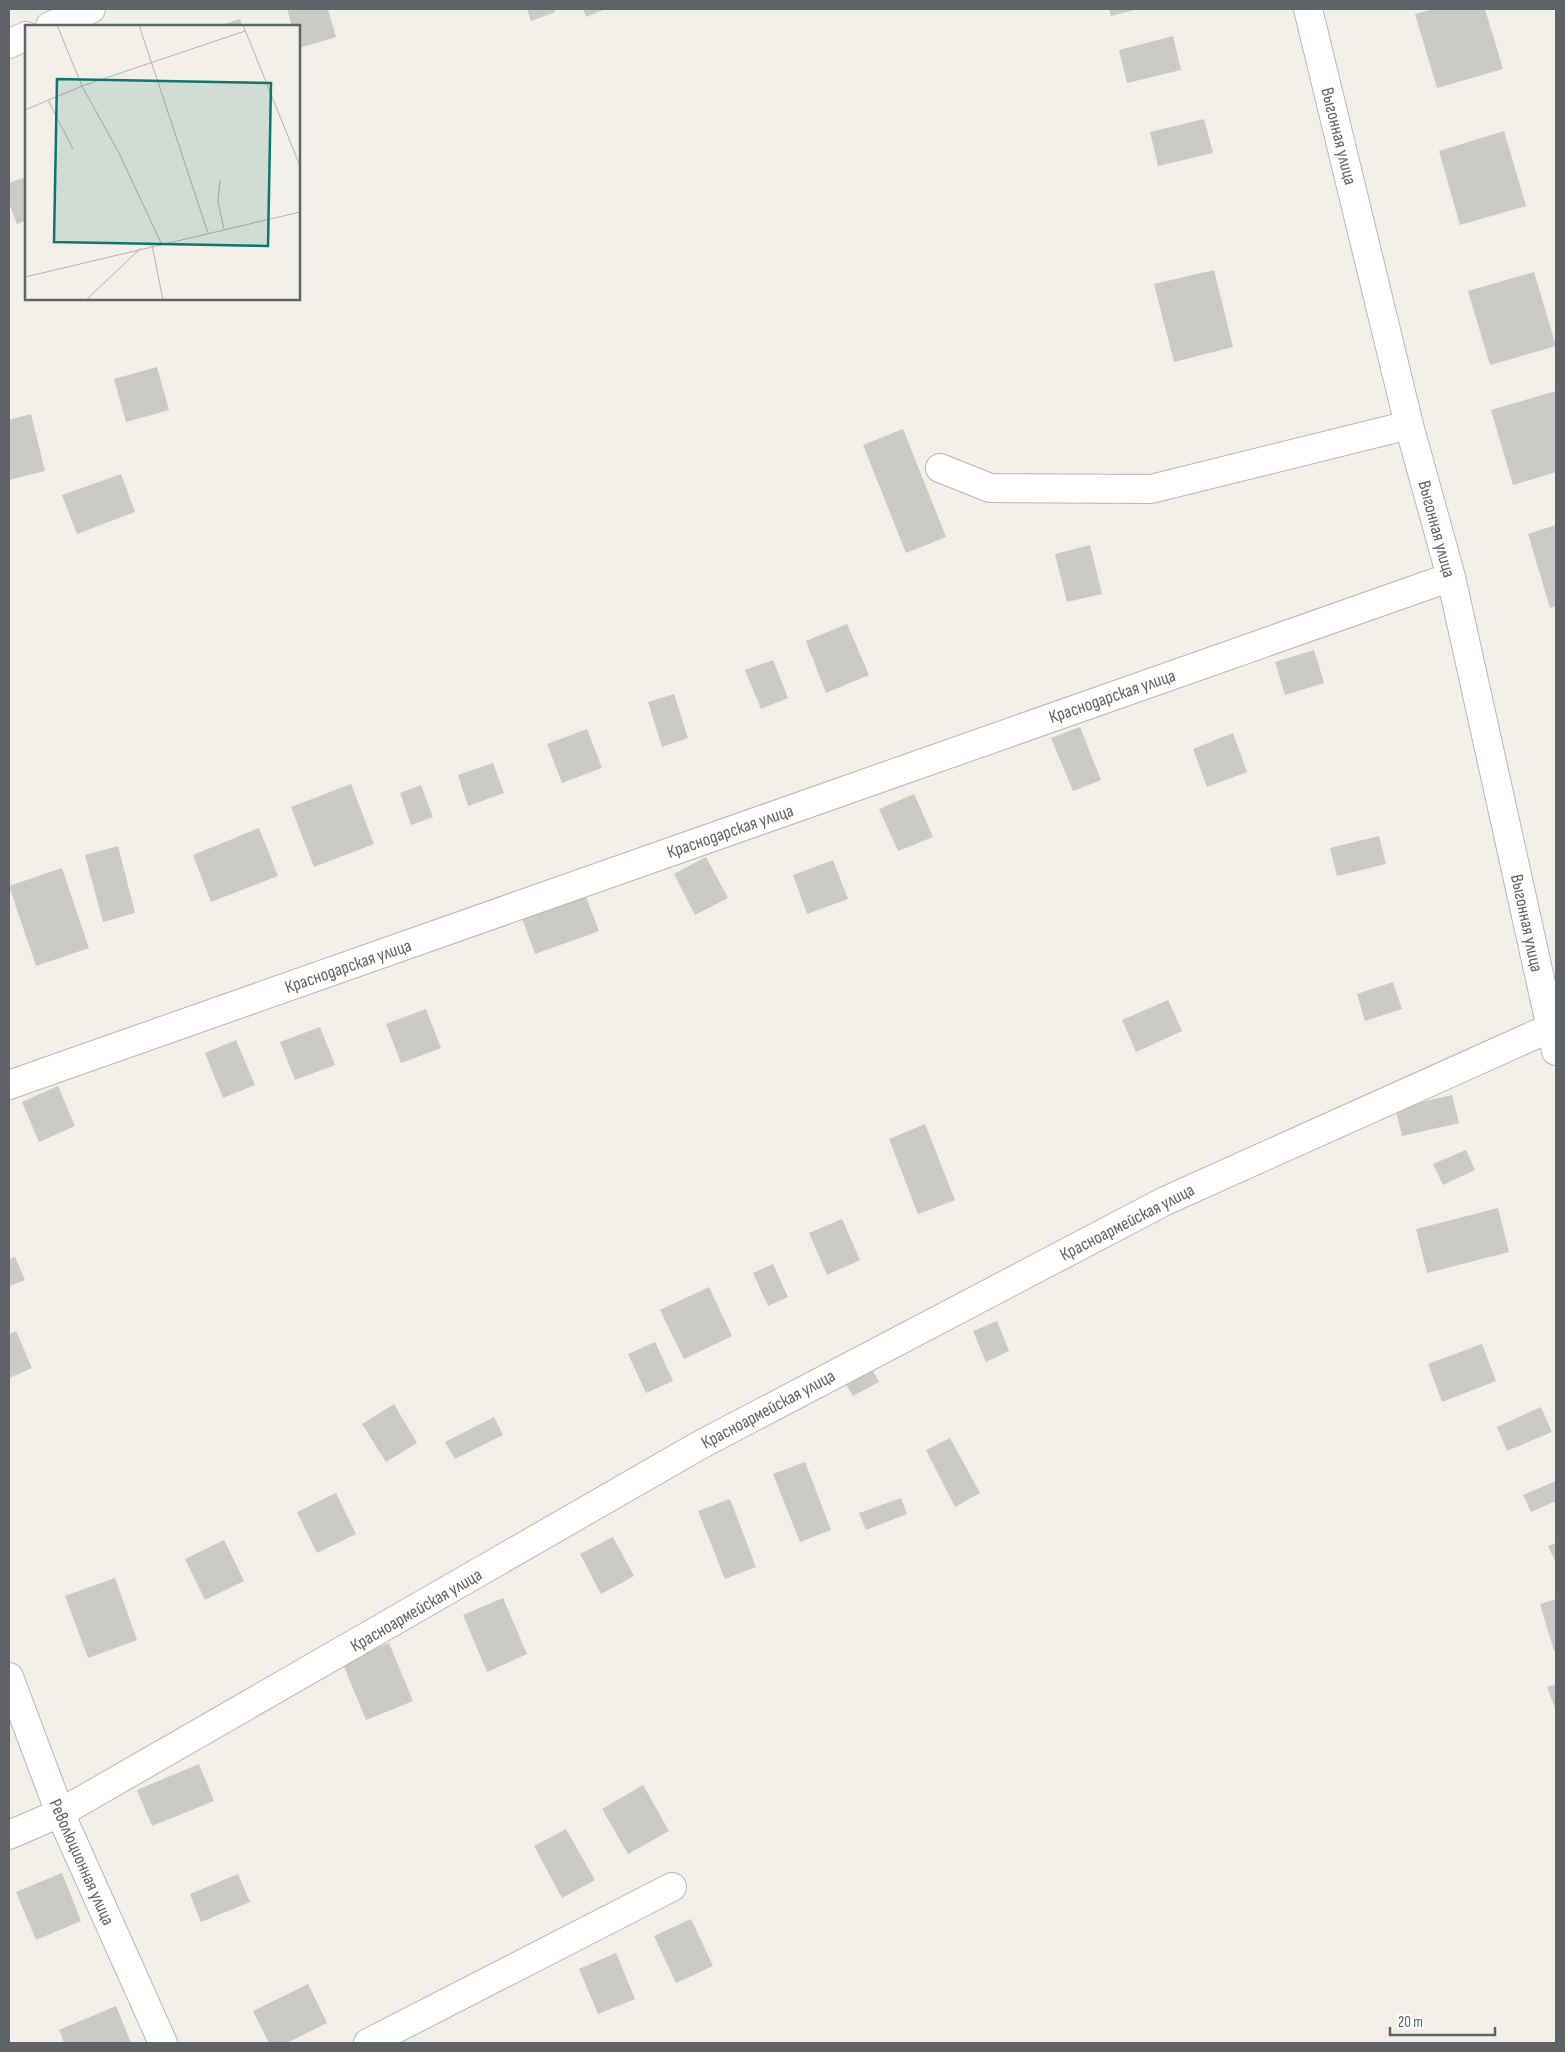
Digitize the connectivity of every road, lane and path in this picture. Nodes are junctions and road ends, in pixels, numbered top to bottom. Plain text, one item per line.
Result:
1 (91, 9) edge
2 (1308, 9) edge
3 (52, 25) edge
4 (25, 36) edge
5 (9, 44) edge
6 (1410, 425) junction
7 (940, 468) dead end
8 (1451, 577) junction
9 (1553, 1039) edge
10 (9, 1085) edge
11 (9, 1677) edge
12 (60, 1813) junction
13 (9, 1834) edge
14 (672, 1887) dead end
15 (163, 2043) edge
16 (368, 2043) edge

1 - 3 street
2 - 6 street, Выгонная улица
4 - 5 street
6 - 7 street
6 - 8 street, Выгонная улица
8 - 9 street, Выгонная улица
8 - 10 street, Краснодарская улица
9 - 12 street, Красноармейская улица
11 - 12 street, Революционная улица
12 - 13 street, Красноармейская улица
12 - 15 street, Революционная улица
14 - 16 street

